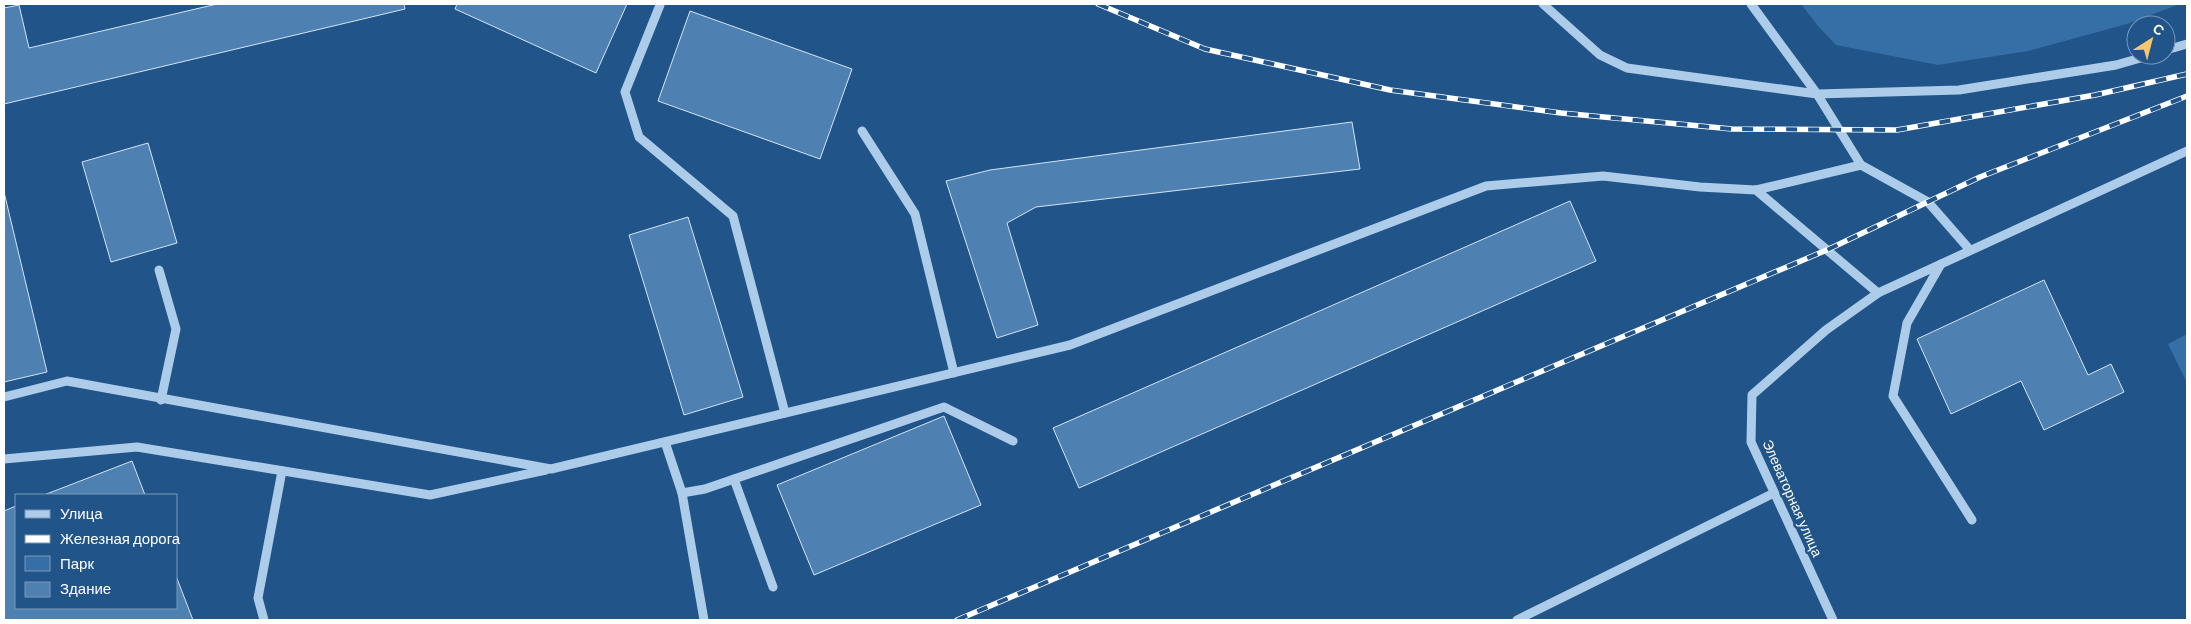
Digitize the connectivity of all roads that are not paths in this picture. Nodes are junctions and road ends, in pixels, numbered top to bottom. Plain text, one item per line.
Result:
1 (1543, 4) edge
2 (1752, 4) edge
3 (660, 5) dead end
4 (2126, 63) edge
5 (1817, 94) junction
6 (862, 131) dead end
7 (2187, 151) edge
8 (1861, 165) junction
9 (1756, 190) junction
10 (1970, 250) junction
11 (1941, 264) junction
12 (159, 270) dead end
13 (1878, 293) junction
14 (954, 373) junction
15 (4, 397) edge
16 (161, 400) junction
17 (785, 413) junction
18 (1013, 441) dead end
19 (665, 442) junction
20 (4, 459) edge
21 (551, 469) junction
22 (282, 471) junction
23 (734, 479) junction
24 (682, 493) junction
25 (1774, 493) junction
26 (1972, 520) dead end
27 (773, 587) dead end
28 (264, 620) edge
29 (704, 620) edge
30 (1517, 620) edge
31 (1833, 620) edge

1 - 5 street
2 - 5 street
3 - 17 street
4 - 5 street
5 - 8 street
6 - 14 street
7 - 10 street, Элеваторная улица
8 - 9 street
8 - 10 street
9 - 13 street
9 - 14 street
10 - 11 street, Элеваторная улица
11 - 13 street, Элеваторная улица
11 - 26 street
12 - 16 street
13 - 25 street, Элеваторная улица
14 - 17 street
15 - 16 street
16 - 21 street
17 - 19 street
18 - 23 street
19 - 21 street
19 - 24 street
20 - 22 street
21 - 22 street
22 - 28 street
23 - 24 street
23 - 27 street
24 - 29 street
25 - 30 street
25 - 31 street, Элеваторная улица

